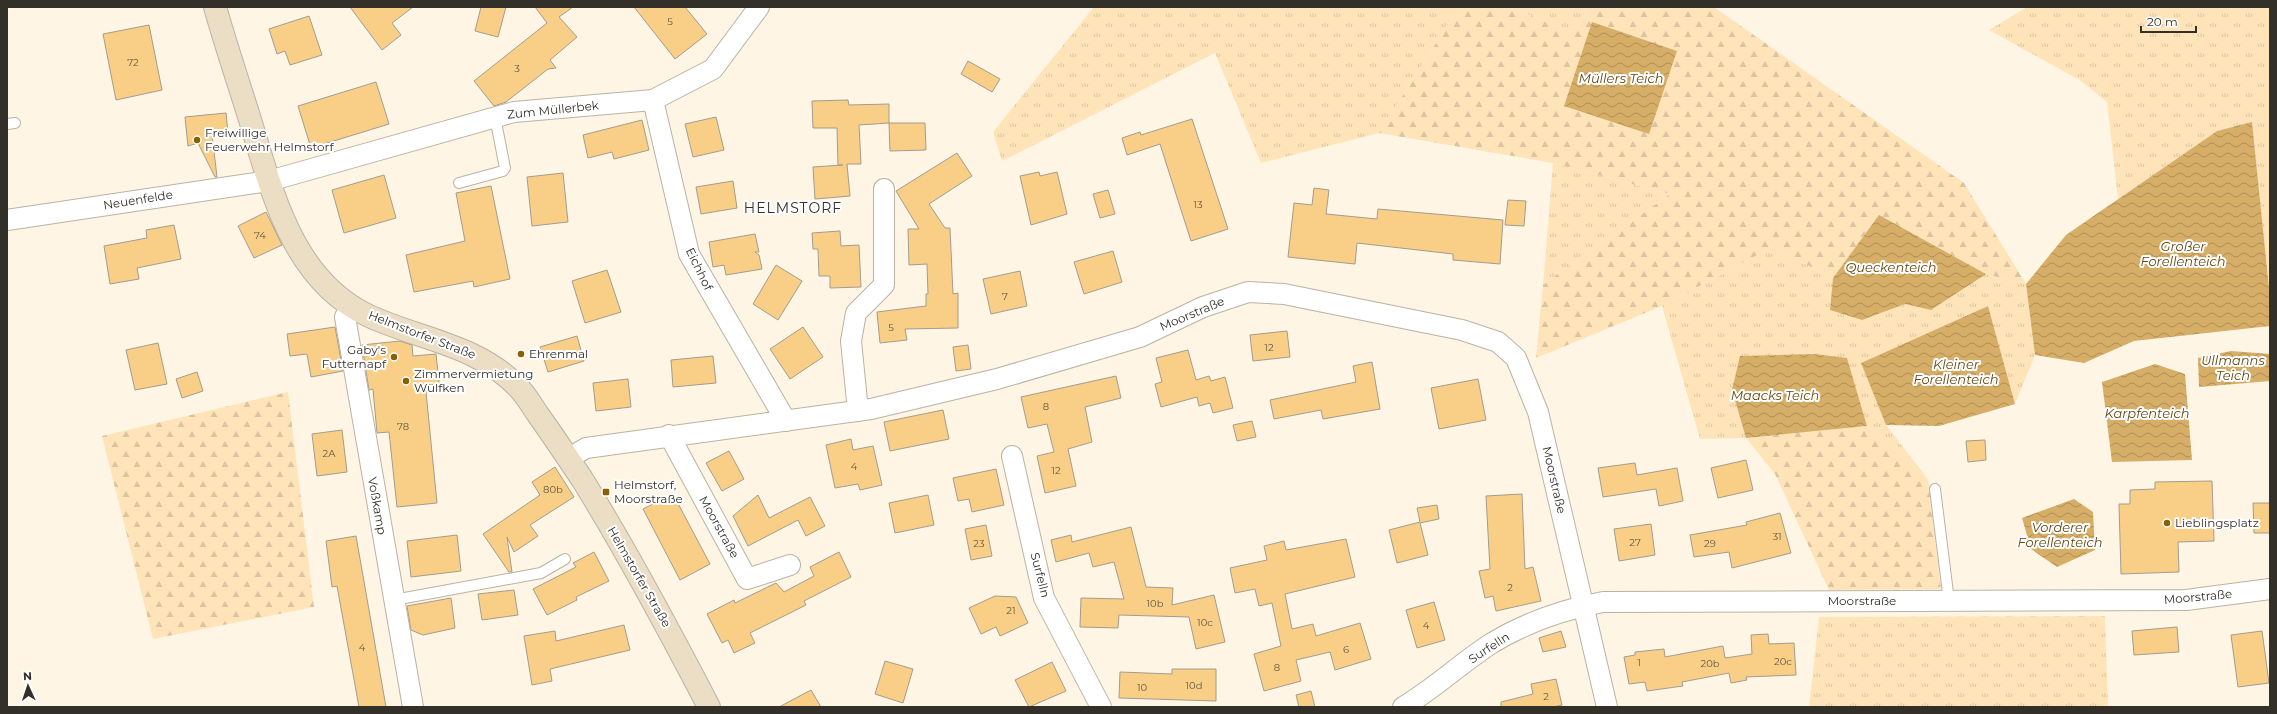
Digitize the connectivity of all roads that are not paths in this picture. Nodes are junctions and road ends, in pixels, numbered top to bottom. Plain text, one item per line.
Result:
1 (215, 7) edge
2 (759, 7) edge
3 (653, 100) junction
4 (495, 117) junction
5 (269, 181) junction
6 (459, 183) dead end
7 (884, 189) dead end
8 (7, 220) edge
9 (351, 307) junction
10 (858, 410) junction
11 (786, 421) junction
12 (669, 436) junction
13 (1012, 456) dead end
14 (568, 458) junction
15 (1935, 489) dead end
16 (565, 559) dead end
17 (790, 565) dead end
18 (2270, 589) edge
19 (394, 600) junction
20 (1949, 601) junction
21 (1583, 606) junction
22 (413, 707) edge
23 (709, 707) edge
24 (1101, 707) edge
25 (1403, 707) edge
26 (1607, 707) edge

1 - 5 main road, Helmstorfer Straße
2 - 3 street, Zum Müllerbek
3 - 4 street, Zum Müllerbek
3 - 11 street, Eichhof
4 - 5 street, Zum Müllerbek
4 - 6 lane
5 - 8 street, Neuenfelde
5 - 9 main road, Helmstorfer Straße
7 - 10 street
9 - 14 main road, Helmstorfer Straße
9 - 19 street, Voßkamp
10 - 11 street, Moorstraße
10 - 21 street, Moorstraße
11 - 12 street, Moorstraße
12 - 14 street, Moorstraße
12 - 17 street, Moorstraße
13 - 24 street, Surfelln
14 - 23 main road, Helmstorfer Straße
15 - 20 lane
16 - 19 lane
18 - 20 street, Moorstraße
19 - 22 street, Voßkamp
20 - 21 street, Moorstraße
21 - 25 street, Surfelln
21 - 26 street

